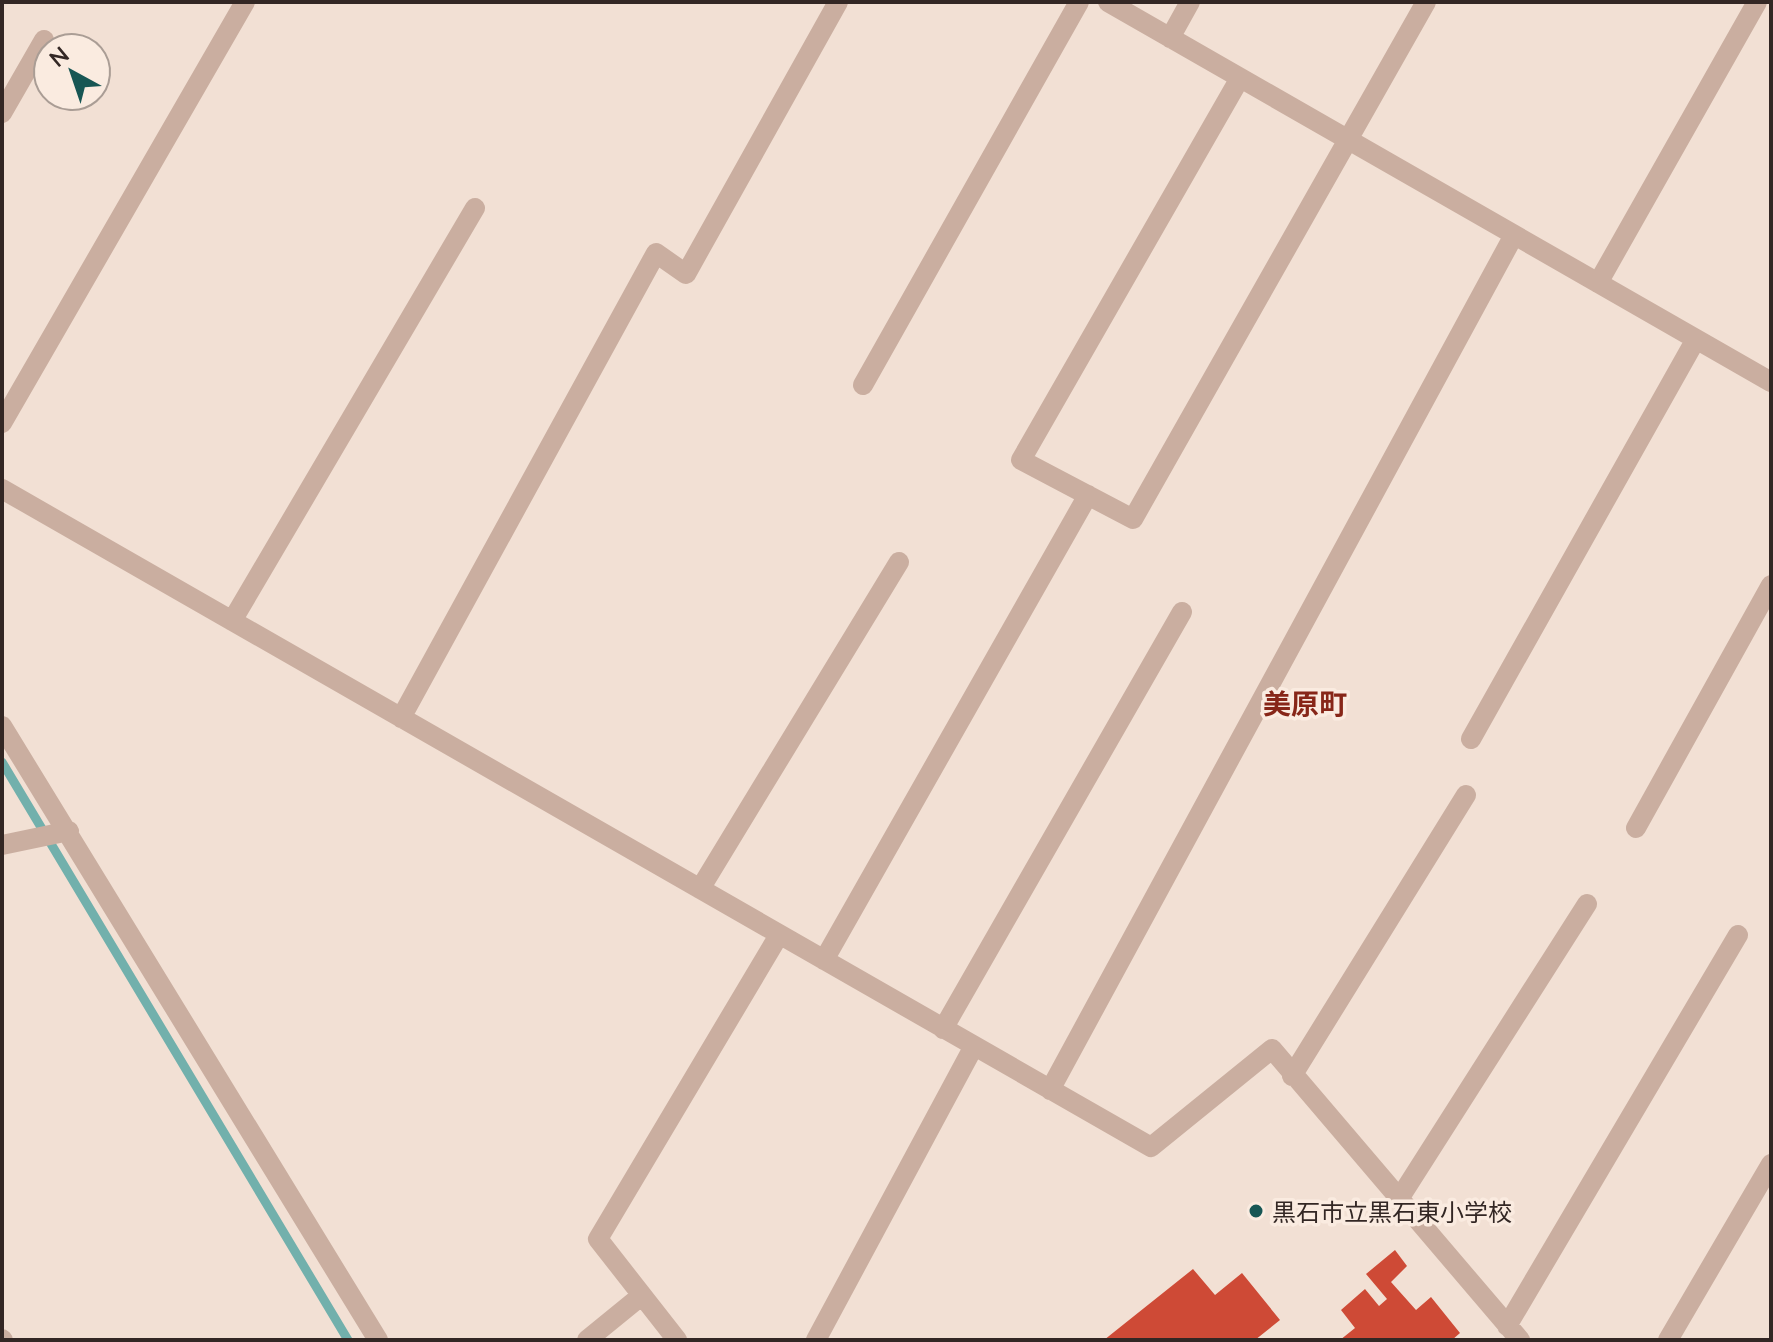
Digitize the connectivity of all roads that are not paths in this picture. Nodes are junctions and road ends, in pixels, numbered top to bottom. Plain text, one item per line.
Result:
1 (245, 2) edge
2 (838, 2) edge
3 (1079, 2) edge
4 (1108, 2) edge
5 (1190, 2) edge
6 (1426, 2) edge
7 (1757, 2) edge
8 (1170, 38) junction
9 (32, 61) edge
10 (1240, 78) junction
11 (2, 113) edge
12 (1346, 138) junction
13 (475, 208) dead end
14 (1514, 235) junction
15 (1598, 283) junction
16 (1696, 339) junction
17 (1771, 382) edge
18 (863, 385) dead end
19 (2, 423) edge
20 (2, 489) edge
21 (1088, 495) junction
22 (899, 562) dead end
23 (1771, 585) edge
24 (1182, 612) dead end
25 (232, 621) junction
26 (401, 718) junction
27 (2, 726) edge
28 (1471, 739) dead end
29 (1466, 795) dead end
30 (1636, 828) dead end
31 (69, 831) junction
32 (2, 845) edge
33 (700, 889) junction
34 (1587, 904) dead end
35 (779, 935) junction
36 (1738, 935) dead end
37 (824, 960) junction
38 (943, 1029) junction
39 (974, 1046) junction
40 (1292, 1076) junction
41 (1050, 1090) junction
42 (1771, 1164) edge
43 (1399, 1199) junction
44 (641, 1296) junction
45 (1514, 1333) edge
46 (378, 1340) edge
47 (587, 1340) edge
48 (677, 1340) edge
49 (816, 1340) edge
50 (1668, 1340) edge

1 - 19 street
2 - 26 street
3 - 18 street
4 - 8 street
5 - 8 street
6 - 12 street
7 - 15 street
8 - 10 street
9 - 11 street
10 - 12 street
10 - 21 street
12 - 14 street
12 - 21 street
13 - 25 street
14 - 15 street
14 - 41 street
15 - 16 street
16 - 17 street
16 - 28 street
20 - 25 street
21 - 37 street
22 - 33 street
23 - 30 street
24 - 38 street
25 - 26 street
26 - 33 street
27 - 31 street
29 - 40 street
31 - 32 street
31 - 46 street
33 - 35 street
34 - 43 street
35 - 37 street
35 - 44 street
36 - 45 street
37 - 38 street
38 - 39 street
39 - 41 street
39 - 49 street
40 - 41 street
40 - 43 street
42 - 50 street
43 - 45 street
44 - 47 street
44 - 48 street

